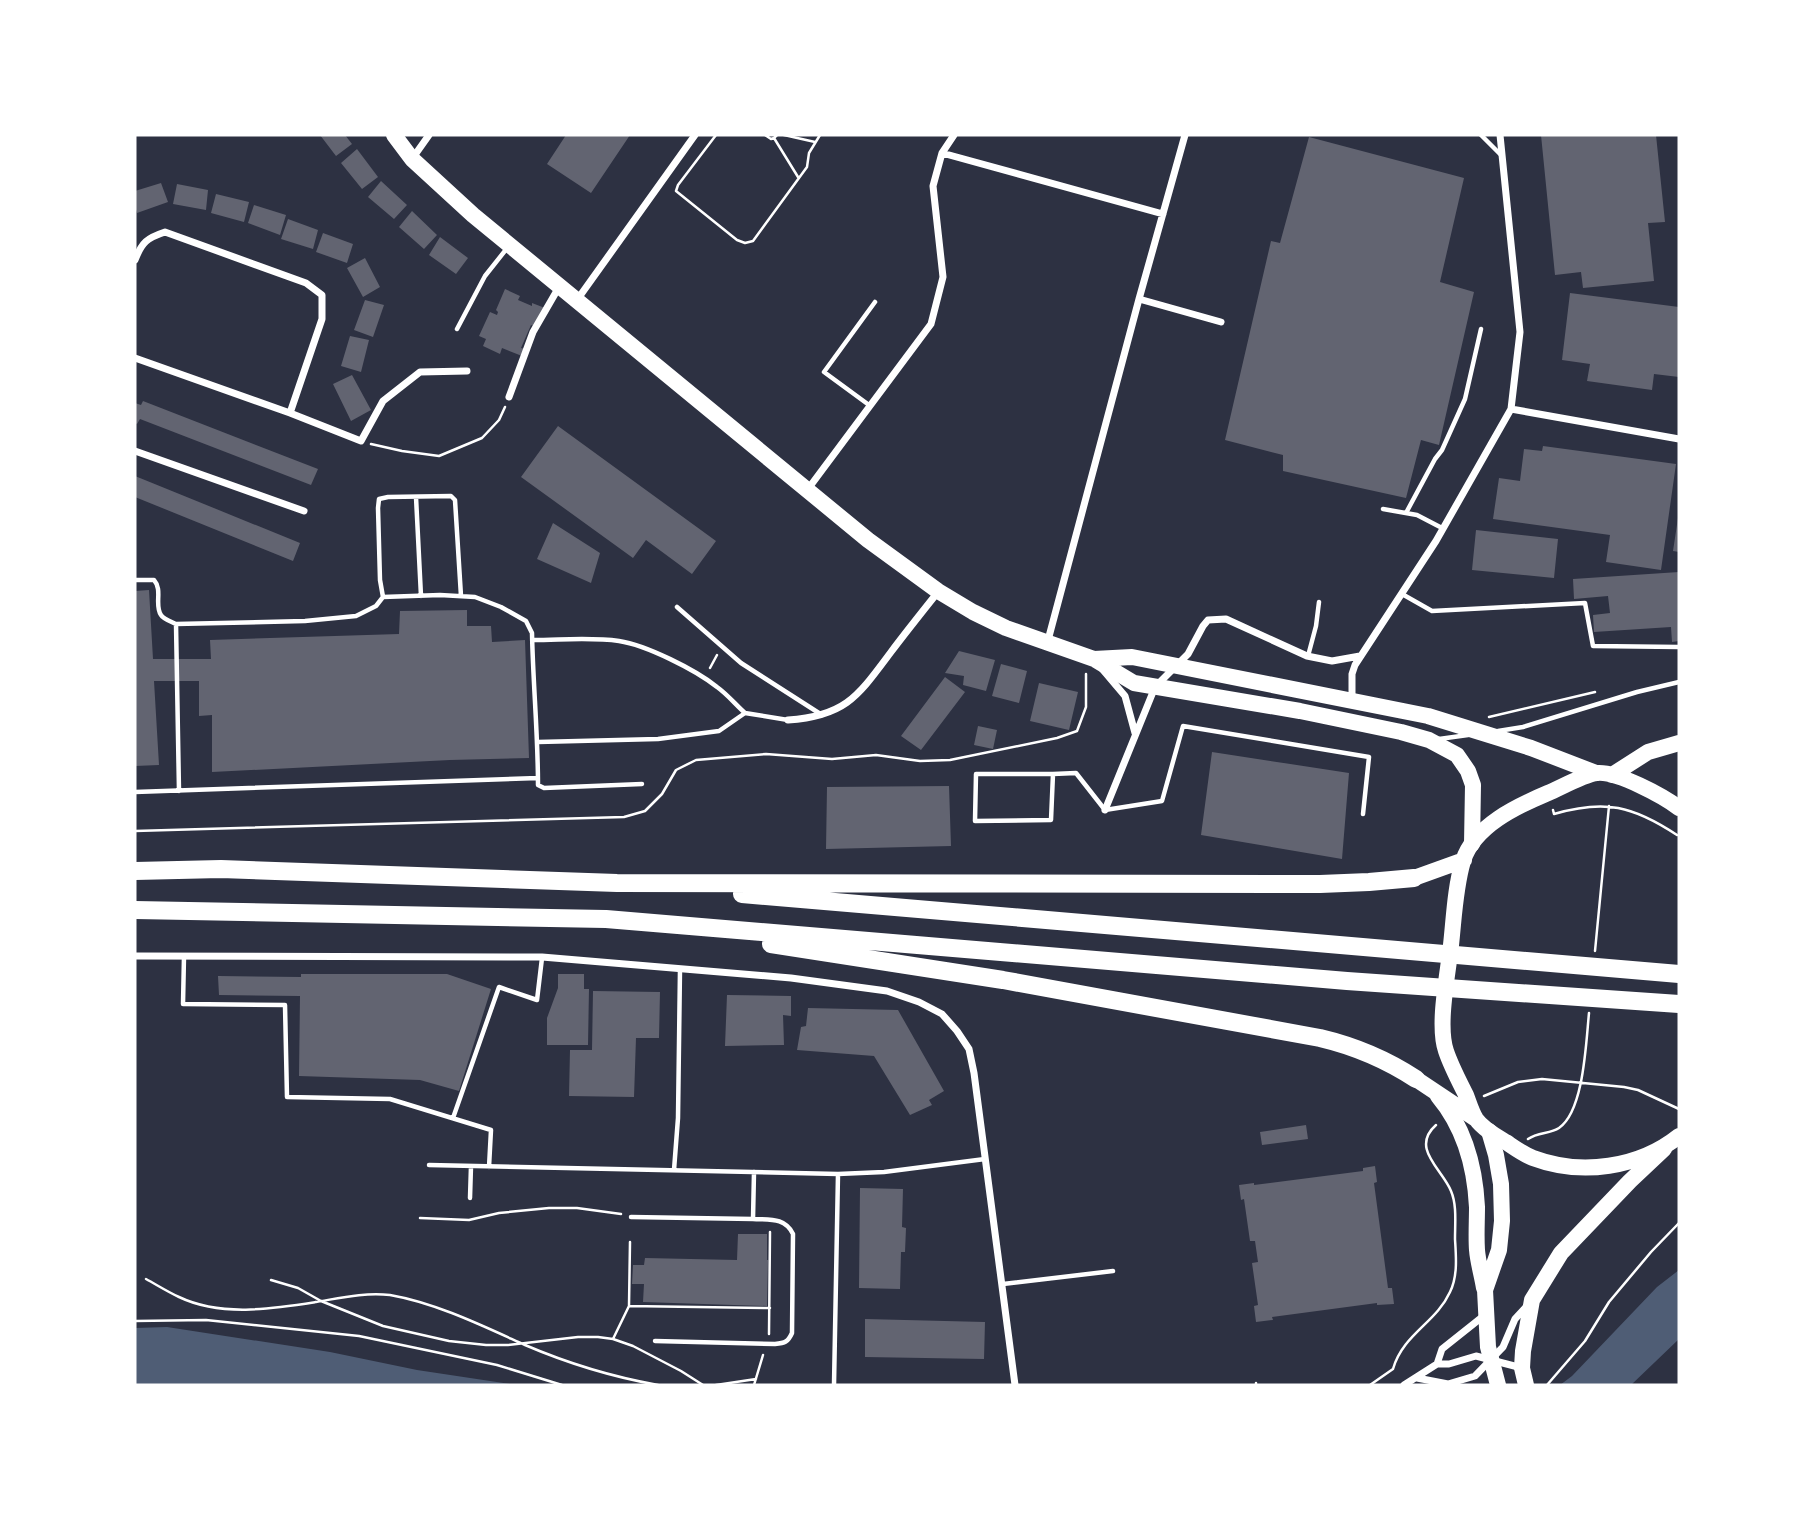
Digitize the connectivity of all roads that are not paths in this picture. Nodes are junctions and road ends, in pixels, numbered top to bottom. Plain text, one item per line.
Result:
1 (394, 135) edge
2 (429, 135) edge
3 (695, 135) edge
4 (954, 135) edge
5 (1185, 135) edge
6 (1480, 135) edge
7 (1500, 135) edge
8 (942, 153) junction
9 (1503, 157) junction
10 (412, 159) junction
11 (1163, 214) junction
12 (509, 245) junction
13 (135, 260) edge
14 (559, 286) junction
15 (1139, 299) junction
16 (576, 301) junction
17 (875, 302) dead end
18 (1221, 322) dead end
19 (457, 329) dead end
20 (1481, 329) dead end
21 (135, 358) edge
22 (467, 371) dead end
23 (509, 397) road end
24 (869, 405) junction
25 (1511, 409) junction
26 (290, 412) junction
27 (1679, 439) edge
28 (135, 451) edge
29 (807, 489) junction
30 (416, 497) junction
31 (1382, 509) dead end
32 (304, 511) dead end
33 (1406, 513) junction
34 (1443, 529) junction
35 (135, 580) edge
36 (938, 591) junction
37 (1401, 594) junction
38 (421, 596) junction
39 (461, 596) junction
40 (383, 597) junction
41 (1320, 602) dead end
42 (677, 607) dead end
43 (176, 624) junction
44 (533, 640) junction
45 (1047, 644) junction
46 (1679, 647) edge
47 (1307, 656) junction
48 (1360, 656) junction
49 (1094, 659) junction
50 (1176, 666) junction
51 (1679, 682) edge
52 (1155, 687) junction
53 (1352, 700) junction
54 (745, 713) junction
55 (823, 715) junction
56 (788, 720) joint
57 (1486, 725) junction
58 (1135, 734) junction
59 (1429, 740) junction
60 (538, 742) junction
61 (1679, 743) edge
62 (1053, 774) junction
63 (1604, 774) junction
64 (538, 778) junction
65 (642, 784) dead end
66 (179, 791) junction
67 (135, 792) edge
68 (1679, 808) edge
69 (1105, 810) junction
70 (1363, 814) dead end
71 (1472, 844) junction
72 (1464, 860) junction
73 (135, 871) edge
74 (1414, 877) joint
75 (617, 883) junction
76 (135, 910) edge
77 (606, 919) junction
78 (135, 956) edge
79 (184, 956) junction
80 (542, 957) junction
81 (680, 969) junction
82 (1679, 974) edge
83 (1679, 1004) edge
84 (1421, 1083) junction
85 (453, 1118) junction
86 (1476, 1119) junction
87 (1489, 1131) junction
88 (1679, 1136) edge
89 (1664, 1149) junction
90 (985, 1159) junction
91 (429, 1165) dead end
92 (471, 1166) junction
93 (489, 1167) junction
94 (674, 1170) junction
95 (754, 1172) junction
96 (838, 1174) junction
97 (470, 1198) dead end
98 (631, 1217) road end
99 (753, 1219) junction
100 (1113, 1271) dead end
101 (1002, 1284) junction
102 (1485, 1290) junction
103 (1532, 1300) junction
104 (1486, 1314) junction
105 (655, 1341) dead end
106 (1492, 1360) junction
107 (1437, 1364) junction
108 (1522, 1368) junction
109 (1417, 1378) junction
110 (834, 1385) edge
111 (1015, 1385) edge
112 (1404, 1385) edge
113 (1498, 1385) edge
114 (1527, 1385) edge

1 - 10 main road
2 - 10 street
3 - 16 street
4 - 8 street
5 - 11 street
6 - 9 lane
7 - 9 street
8 - 11 street
8 - 24 street
9 - 25 street
10 - 12 main road
11 - 15 street
12 - 14 main road
12 - 19 lane
13 - 26 street
14 - 16 main road
14 - 23 street
15 - 18 street
15 - 45 street
16 - 29 main road
17 - 24 lane
20 - 33 lane
21 - 26 street
22 - 26 street
24 - 29 street
25 - 27 street
25 - 34 street
28 - 32 street
29 - 36 main road
30 - 38 lane
30 - 39 lane
30 - 40 lane
31 - 33 lane
33 - 34 lane
34 - 37 street
35 - 43 lane
36 - 45 main road
36 - 55 street
37 - 46 lane
37 - 48 street
38 - 39 lane
38 - 40 lane
39 - 44 lane
40 - 43 lane
41 - 47 lane
42 - 55 lane
43 - 66 lane
44 - 54 lane
44 - 60 lane
45 - 49 main road
47 - 48 street
47 - 50 street
48 - 53 street
49 - 50 main road
49 - 52 main road
49 - 58 street
50 - 52 street
50 - 53 main road
51 - 57 lane
52 - 58 street
52 - 59 main road
53 - 57 main road
54 - 56 lane
54 - 60 lane
55 - 56 street
57 - 59 lane
57 - 63 main road
58 - 69 street
59 - 71 main road
60 - 64 lane
61 - 63 main road
62 - 62 lane
62 - 69 lane
63 - 68 main road
63 - 71 main road
64 - 65 lane
64 - 66 lane
66 - 67 lane
69 - 70 lane
71 - 72 main road
72 - 74 main road
72 - 86 main road
73 - 75 highway
74 - 75 highway
75 - 82 highway
76 - 77 highway
77 - 83 highway
77 - 84 highway
78 - 79 street
79 - 80 street
79 - 85 lane
80 - 81 street
80 - 85 lane
81 - 90 street
81 - 94 lane
84 - 86 main road
84 - 102 main road
85 - 93 lane
86 - 87 main road
87 - 89 main road
87 - 102 main road
88 - 89 main road
89 - 103 main road
90 - 96 lane
90 - 101 street
91 - 92 lane
92 - 93 lane
92 - 97 lane
93 - 94 lane
94 - 95 lane
95 - 96 lane
95 - 99 lane
96 - 110 lane
98 - 99 lane
99 - 105 lane
100 - 101 lane
101 - 111 street
102 - 104 main road
103 - 106 street
103 - 108 main road
104 - 106 main road
104 - 107 street
106 - 107 street
106 - 108 street
106 - 109 street
106 - 113 main road
107 - 109 street
108 - 114 main road
109 - 112 street

